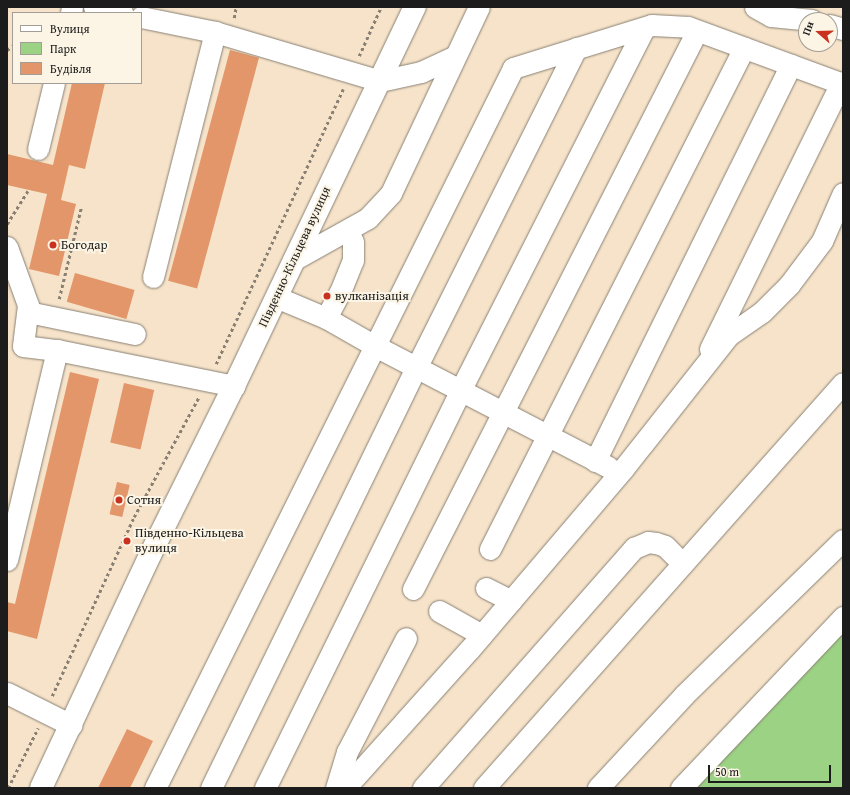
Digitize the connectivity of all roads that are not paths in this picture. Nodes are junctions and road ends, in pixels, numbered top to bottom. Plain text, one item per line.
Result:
1 (94, 7) edge
2 (415, 7) edge
3 (479, 7) edge
4 (756, 7) edge
5 (117, 12) edge
6 (142, 17) edge
7 (798, 19) edge
8 (644, 28) junction
9 (697, 31) junction
10 (215, 32) junction
11 (576, 48) junction
12 (744, 48) junction
13 (456, 56) junction
14 (791, 65) junction
15 (380, 81) junction
16 (842, 83) edge
17 (54, 84) edge
18 (38, 149) dead end
19 (843, 193) edge
20 (348, 230) junction
21 (7, 247) edge
22 (293, 260) junction
23 (153, 277) dead end
24 (276, 297) junction
25 (28, 312) junction
26 (326, 318) junction
27 (135, 334) dead end
28 (375, 346) junction
29 (57, 350) junction
30 (416, 368) junction
31 (699, 374) junction
32 (843, 383) edge
33 (234, 386) junction
34 (460, 390) junction
35 (501, 412) junction
36 (547, 435) junction
37 (595, 461) junction
38 (620, 474) junction
39 (843, 540) edge
40 (490, 549) dead end
41 (7, 560) edge
42 (683, 564) junction
43 (486, 588) dead end
44 (413, 589) dead end
45 (511, 601) junction
46 (439, 611) dead end
47 (843, 617) edge
48 (482, 635) junction
49 (406, 638) dead end
50 (7, 693) edge
51 (71, 725) junction
52 (41, 788) edge
53 (155, 788) edge
54 (211, 788) edge
55 (265, 788) edge
56 (336, 788) edge
57 (345, 788) edge
58 (423, 788) edge
59 (484, 788) edge
60 (598, 788) edge
61 (681, 788) edge

1 - 5 lane
2 - 15 main road, Південно-Кільцева вулиця
3 - 13 lane
4 - 7 lane
6 - 10 lane
8 - 9 lane
8 - 11 lane
8 - 34 lane
9 - 12 lane
9 - 35 lane
10 - 15 lane
10 - 23 lane
11 - 28 lane
11 - 30 lane
12 - 14 lane
12 - 36 lane
13 - 15 lane
13 - 20 lane
14 - 16 lane
14 - 37 lane
15 - 22 main road, Південно-Кільцева вулиця
16 - 31 lane
17 - 18 lane
19 - 31 lane
20 - 22 lane
20 - 26 lane
21 - 25 lane
22 - 24 main road, Південно-Кільцева вулиця
24 - 26 lane
24 - 33 main road, Південно-Кільцева вулиця
25 - 27 lane
25 - 29 lane
26 - 28 lane
28 - 30 lane
28 - 53 lane
29 - 33 lane
29 - 41 lane
30 - 34 lane
30 - 54 lane
31 - 38 lane
32 - 42 lane
33 - 51 main road, Південно-Кільцева вулиця
34 - 35 lane
34 - 55 lane
35 - 36 lane
35 - 44 lane
36 - 37 lane
36 - 40 lane
37 - 38 lane
38 - 45 lane
39 - 60 lane
42 - 58 lane
42 - 59 lane
43 - 45 lane
45 - 48 lane
46 - 48 lane
47 - 61 lane
48 - 57 lane
49 - 56 lane
50 - 51 lane
51 - 52 main road, Південно-Кільцева вулиця

